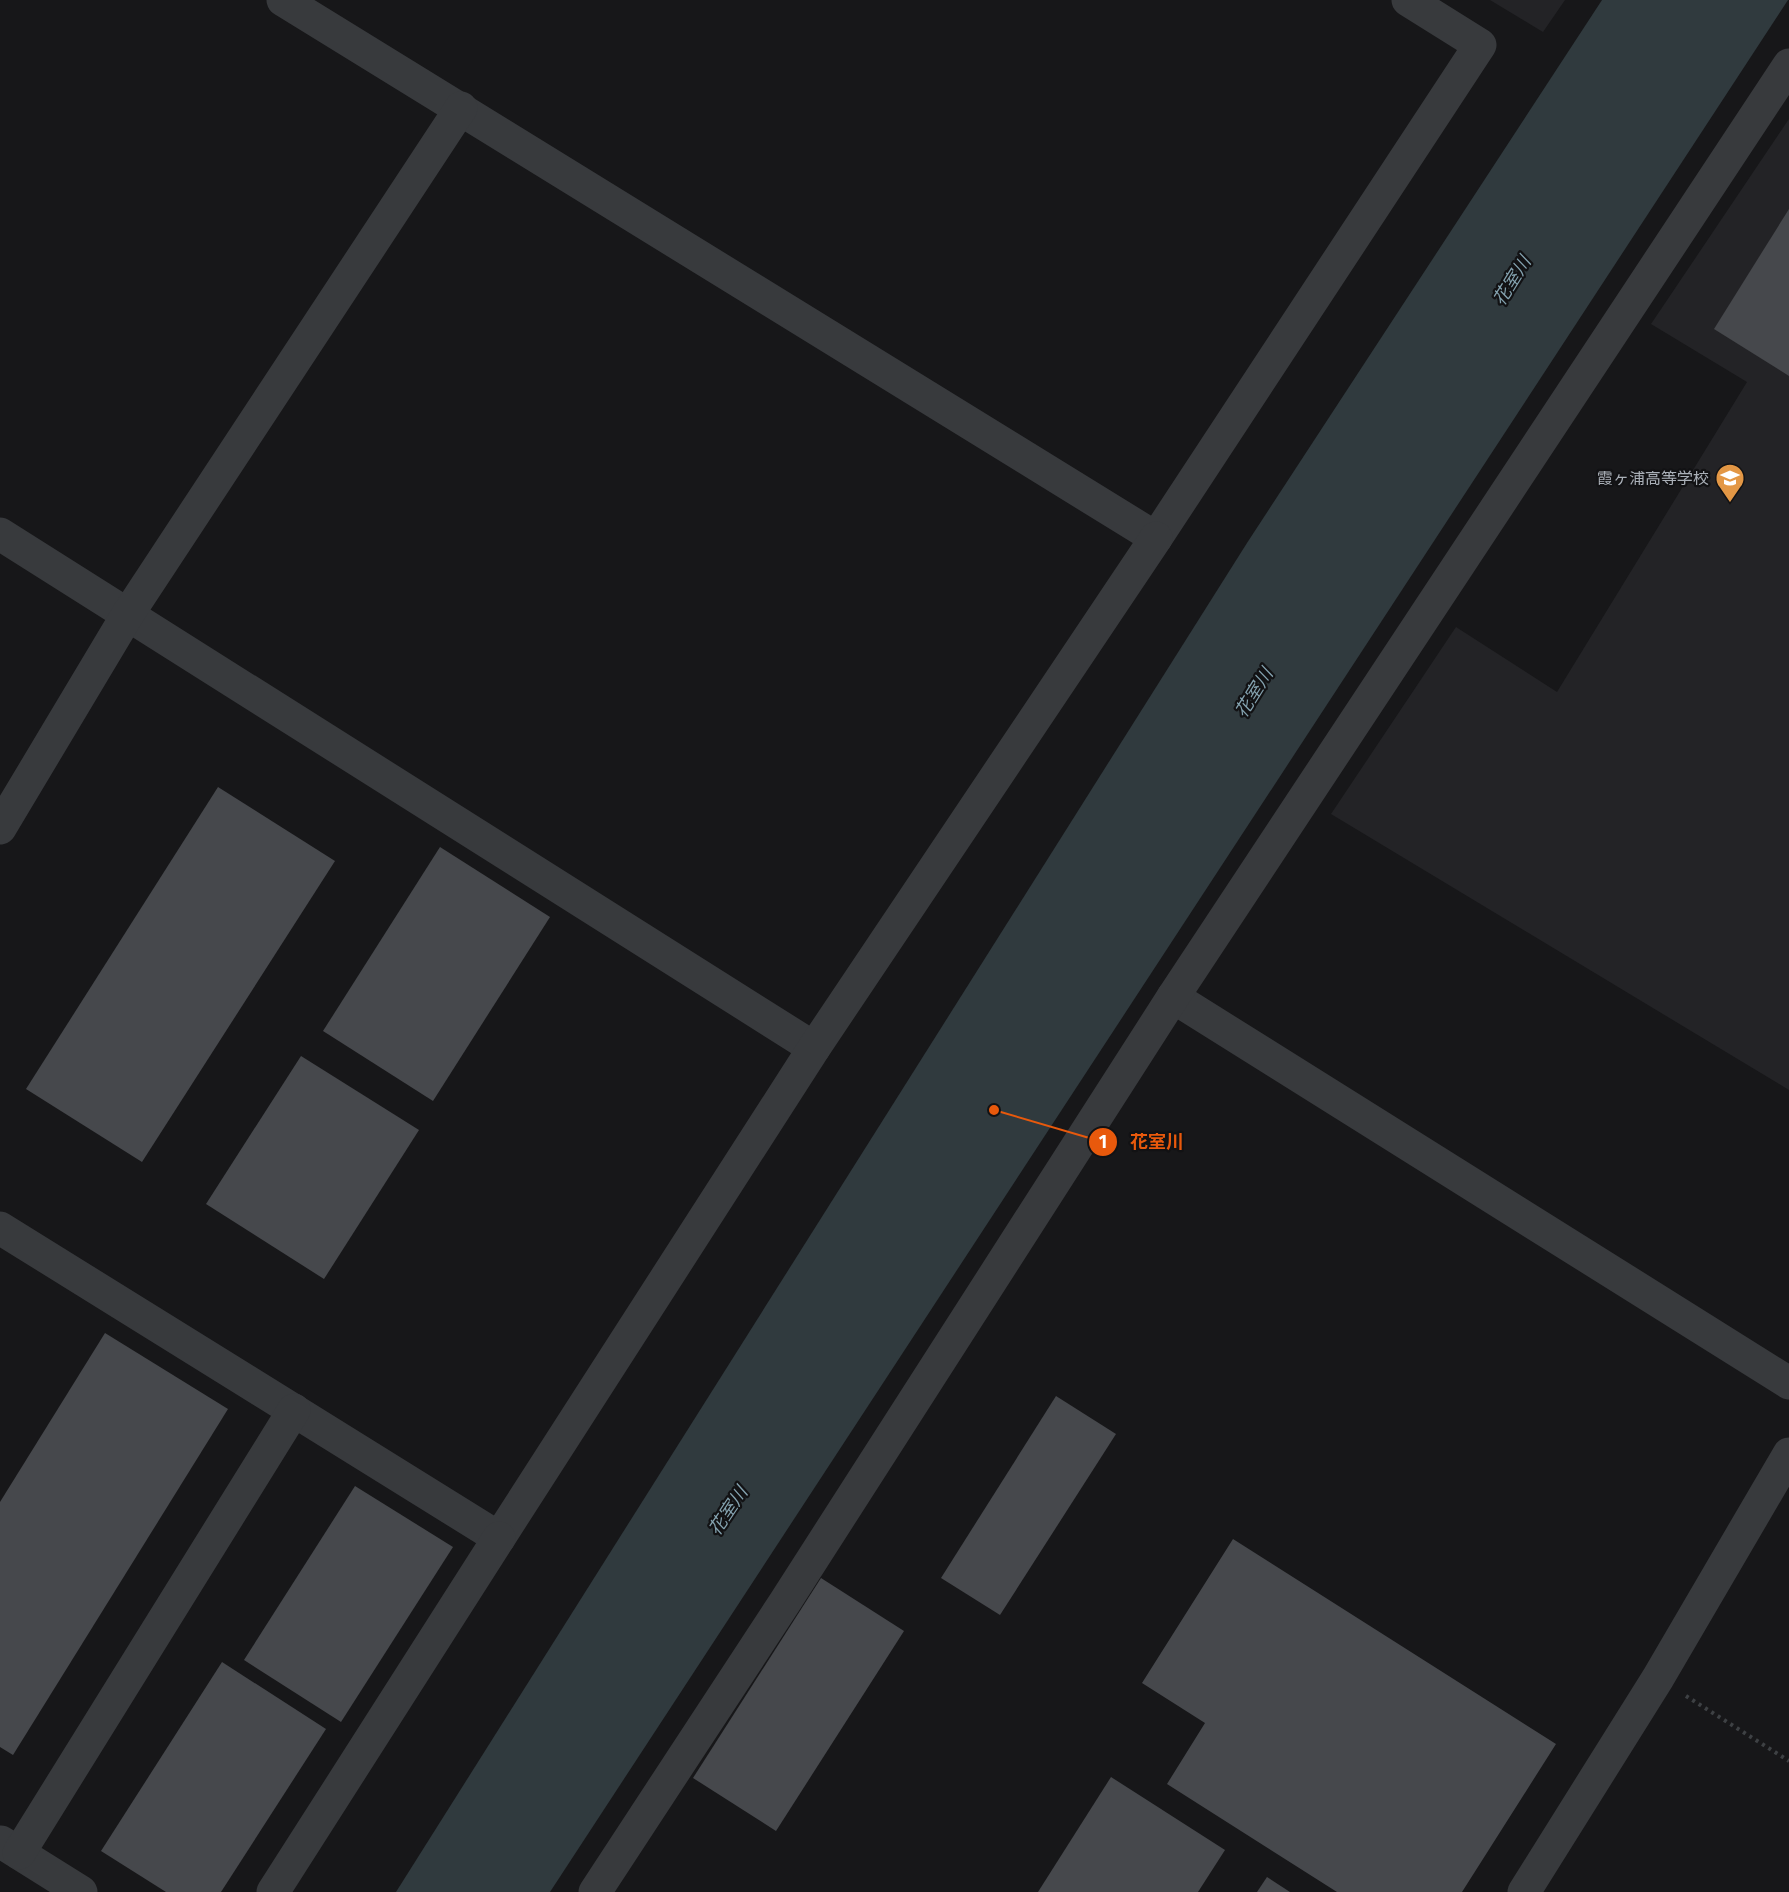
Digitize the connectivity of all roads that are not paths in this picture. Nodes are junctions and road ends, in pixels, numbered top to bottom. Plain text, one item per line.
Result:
1 (283, 0) edge
2 (1408, 0) edge
3 (1789, 65) edge
4 (461, 108) junction
5 (0, 534) edge
6 (1156, 538) junction
7 (128, 614) junction
8 (0, 828) edge
9 (1173, 997) junction
10 (814, 1048) junction
11 (0, 1228) edge
12 (1789, 1383) edge
13 (294, 1410) junction
14 (1789, 1454) edge
15 (499, 1538) junction
16 (10, 1848) edge
17 (81, 1892) edge
18 (273, 1892) edge
19 (595, 1892) edge
20 (1524, 1892) edge

1 - 4 street
2 - 6 street
3 - 9 street
4 - 6 street
4 - 7 street
5 - 7 street
6 - 10 street
7 - 8 street
7 - 10 street
9 - 12 street
9 - 19 street
10 - 15 street
11 - 13 street
13 - 15 street
13 - 16 street
14 - 20 street
15 - 18 street
16 - 17 street

